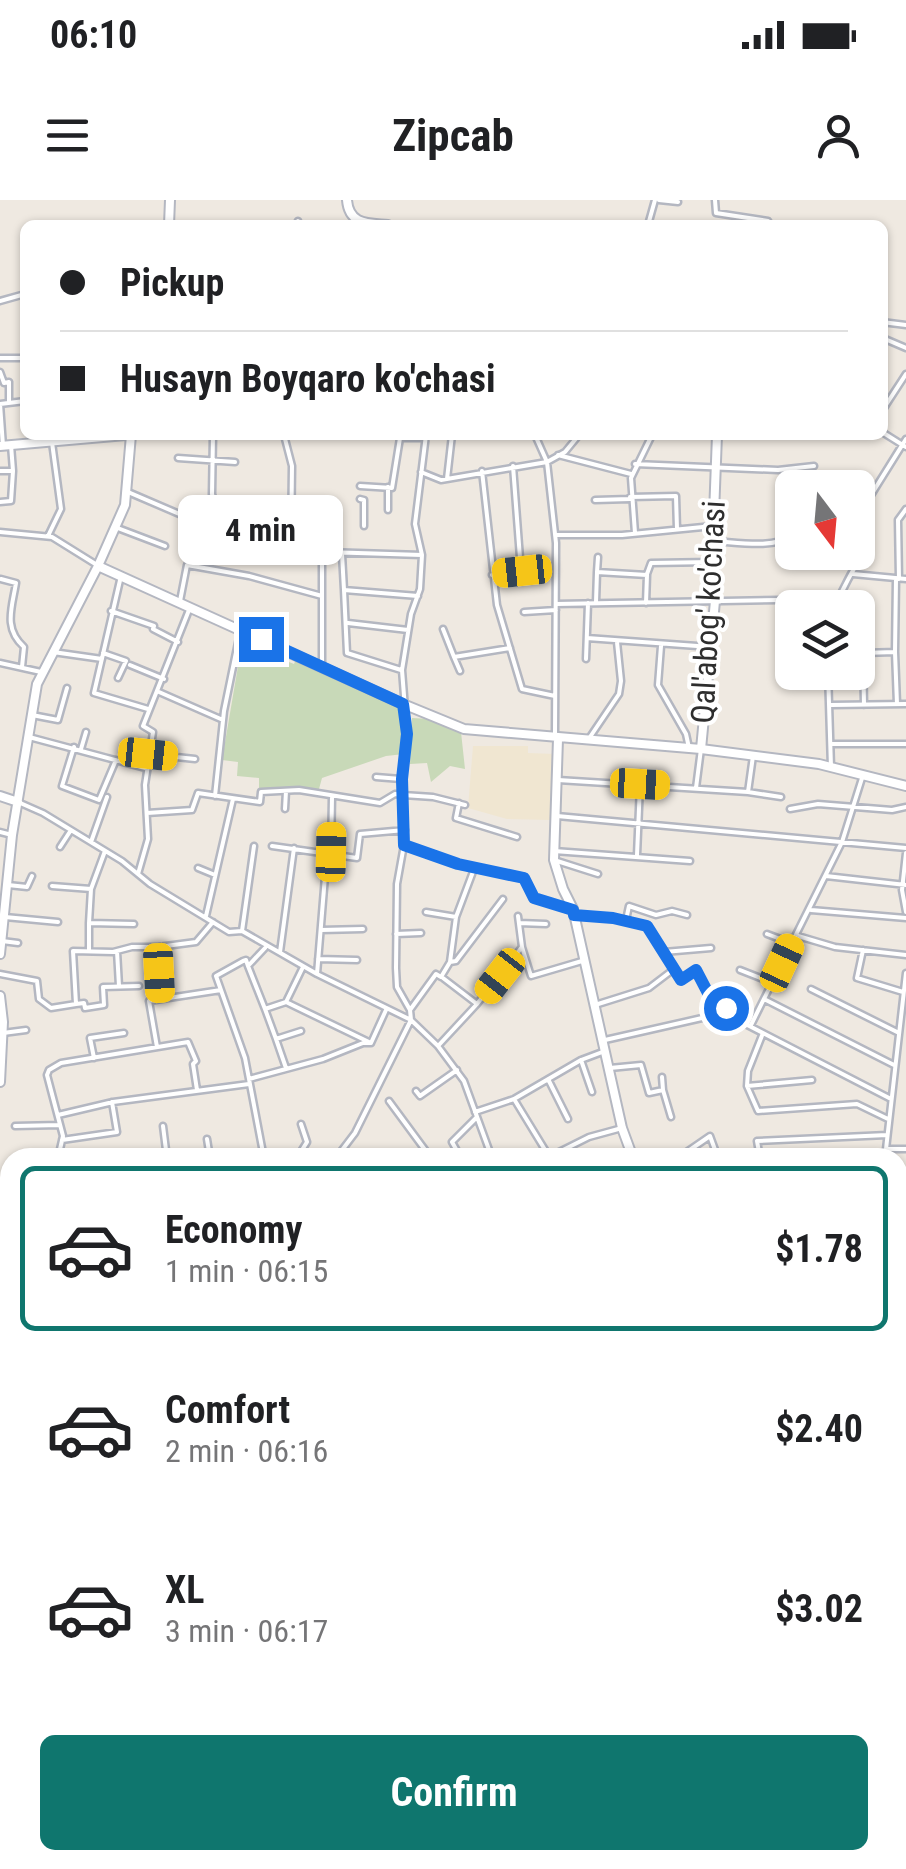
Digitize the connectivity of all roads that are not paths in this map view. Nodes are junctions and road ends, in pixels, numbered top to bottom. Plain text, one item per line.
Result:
1 (347, 200) edge
2 (657, 200) edge
3 (715, 200) edge
4 (678, 202) edge
5 (361, 220) edge
6 (762, 220) edge
7 (0, 372) edge
8 (906, 374) edge
9 (20, 401) edge
10 (10, 402) junction
11 (888, 402) edge
12 (0, 404) edge
13 (44, 440) edge
14 (52, 440) edge
15 (128, 440) edge
16 (213, 440) edge
17 (285, 440) edge
18 (400, 440) edge
19 (426, 440) edge
20 (451, 440) edge
21 (538, 440) edge
22 (574, 440) edge
23 (649, 440) edge
24 (717, 440) edge
25 (905, 443) edge
26 (5, 445) edge
27 (558, 455) junction
28 (178, 458) dead end
29 (212, 461) junction
30 (235, 462) dead end
31 (546, 462) junction
32 (635, 464) junction
33 (513, 466) junction
34 (814, 466) dead end
35 (715, 468) junction
36 (0, 471) edge
37 (13, 471) junction
38 (482, 471) junction
39 (421, 472) junction
40 (631, 474) junction
41 (447, 479) junction
42 (360, 486) dead end
43 (388, 488) junction
44 (128, 492) junction
45 (630, 498) junction
46 (360, 500) dead end
47 (594, 500) dead end
48 (0, 502) edge
49 (906, 509) edge
50 (388, 510) dead end
51 (364, 526) dead end
52 (714, 526) junction
53 (115, 527) junction
54 (215, 529) junction
55 (677, 529) junction
56 (0, 532) edge
57 (635, 534) junction
58 (555, 535) junction
59 (48, 536) junction
60 (712, 542) junction
61 (775, 542) edge
62 (291, 544) junction
63 (165, 546) dead end
64 (322, 552) junction
65 (342, 552) junction
66 (422, 556) junction
67 (598, 556) dead end
68 (712, 562) junction
69 (98, 566) junction
70 (597, 572) junction
71 (492, 574) junction
72 (853, 574) junction
73 (647, 575) junction
74 (120, 576) junction
75 (1, 579) edge
76 (900, 579) edge
77 (344, 590) junction
78 (844, 590) edge
79 (322, 596) junction
80 (418, 596) junction
81 (775, 600) edge
82 (180, 601) junction
83 (714, 601) junction
84 (596, 602) junction
85 (588, 603) junction
86 (646, 603) junction
87 (190, 606) junction
88 (556, 607) junction
89 (111, 611) junction
90 (524, 612) dead end
91 (346, 623) junction
92 (241, 630) junction
93 (408, 630) junction
94 (443, 630) dead end
95 (587, 638) junction
96 (178, 642) junction
97 (617, 642) junction
98 (661, 644) junction
99 (711, 647) junction
100 (510, 648) junction
101 (52, 652) junction
102 (895, 652) junction
103 (103, 656) junction
104 (454, 657) junction
105 (586, 659) dead end
106 (0, 663) edge
107 (130, 664) dead end
108 (22, 667) junction
109 (322, 667) junction
110 (402, 670) junction
111 (460, 671) dead end
112 (41, 672) junction
113 (118, 678) dead end
114 (164, 679) junction
115 (68, 688) dead end
116 (828, 690) edge
117 (158, 692) junction
118 (555, 696) junction
119 (403, 704) junction
120 (897, 704) junction
121 (906, 704) edge
122 (864, 705) junction
123 (828, 706) junction
124 (148, 709) junction
125 (32, 714) junction
126 (223, 720) junction
127 (86, 732) dead end
128 (29, 737) junction
129 (556, 738) junction
130 (587, 740) junction
131 (832, 744) junction
132 (906, 744) edge
133 (74, 746) junction
134 (689, 748) junction
135 (80, 749) junction
136 (701, 749) junction
137 (148, 754) junction
138 (753, 756) junction
139 (194, 758) dead end
140 (116, 760) junction
141 (831, 767) junction
142 (146, 768) junction
143 (863, 775) junction
144 (376, 777) dead end
145 (402, 779) junction
146 (557, 780) junction
147 (640, 784) junction
148 (906, 786) edge
149 (696, 788) junction
150 (286, 791) junction
151 (748, 792) junction
152 (403, 794) junction
153 (332, 795) junction
154 (0, 796) edge
155 (214, 796) junction
156 (781, 796) dead end
157 (107, 797) dead end
158 (233, 799) junction
159 (18, 802) junction
160 (855, 805) junction
161 (906, 807) edge
162 (284, 809) dead end
163 (790, 809) dead end
164 (146, 813) junction
165 (555, 816) junction
166 (639, 822) junction
167 (71, 830) junction
168 (405, 830) junction
169 (0, 832) edge
170 (12, 834) junction
171 (517, 837) dead end
172 (91, 842) junction
173 (842, 842) junction
174 (404, 845) junction
175 (254, 846) dead end
176 (272, 846) dead end
177 (60, 848) dead end
178 (294, 848) junction
179 (106, 850) junction
180 (906, 850) edge
181 (329, 852) junction
182 (554, 856) junction
183 (637, 857) junction
184 (690, 860) dead end
185 (475, 867) junction
186 (198, 868) dead end
187 (138, 874) junction
188 (598, 874) dead end
189 (215, 875) junction
190 (32, 876) dead end
191 (826, 876) junction
192 (904, 885) edge
193 (52, 886) dead end
194 (91, 889) junction
195 (5, 891) edge
196 (503, 899) dead end
197 (810, 910) junction
198 (426, 912) dead end
199 (574, 913) junction
200 (687, 915) dead end
201 (906, 915) edge
202 (206, 916) junction
203 (518, 916) dead end
204 (5, 917) junction
205 (456, 917) junction
206 (626, 920) junction
207 (214, 921) junction
208 (58, 922) dead end
209 (89, 923) junction
210 (520, 923) junction
211 (134, 924) dead end
212 (546, 924) dead end
213 (363, 929) dead end
214 (321, 930) junction
215 (242, 932) junction
216 (421, 933) dead end
217 (396, 934) junction
218 (767, 934) dead end
219 (796, 936) junction
220 (2, 941) edge
221 (18, 943) dead end
222 (791, 943) junction
223 (158, 947) junction
224 (266, 947) junction
225 (522, 947) junction
226 (711, 948) dead end
227 (90, 950) junction
228 (863, 950) junction
229 (117, 951) junction
230 (664, 952) junction
231 (0, 954) edge
232 (280, 954) junction
233 (906, 955) edge
234 (318, 960) junction
235 (357, 960) dead end
236 (584, 961) junction
237 (450, 962) junction
238 (248, 966) junction
239 (303, 966) junction
240 (674, 969) junction
241 (740, 970) dead end
242 (906, 973) edge
243 (0, 974) edge
244 (317, 974) junction
245 (441, 977) junction
246 (773, 983) junction
247 (119, 986) junction
248 (139, 986) dead end
249 (220, 990) junction
250 (730, 990) dead end
251 (811, 990) dead end
252 (904, 992) junction
253 (0, 996) edge
254 (160, 999) junction
255 (764, 999) junction
256 (286, 1002) junction
257 (76, 1004) junction
258 (477, 1004) junction
259 (595, 1005) junction
260 (904, 1009) edge
261 (265, 1010) junction
262 (386, 1010) junction
263 (410, 1010) junction
264 (725, 1010) junction
265 (411, 1020) junction
266 (751, 1025) junction
267 (26, 1030) dead end
268 (302, 1030) dead end
269 (124, 1032) dead end
270 (763, 1032) junction
271 (899, 1032) junction
272 (3, 1033) junction
273 (276, 1040) junction
274 (602, 1040) junction
275 (371, 1043) junction
276 (438, 1046) junction
277 (157, 1047) junction
278 (605, 1052) junction
279 (94, 1058) junction
280 (581, 1060) junction
281 (1, 1066) edge
282 (895, 1066) junction
283 (286, 1068) junction
284 (610, 1068) junction
285 (456, 1070) junction
286 (662, 1077) dead end
287 (548, 1079) junction
288 (812, 1080) dead end
289 (249, 1081) junction
290 (0, 1082) edge
291 (747, 1086) junction
292 (197, 1090) junction
293 (663, 1090) junction
294 (416, 1091) dead end
295 (592, 1092) dead end
296 (514, 1099) junction
297 (891, 1099) junction
298 (388, 1100) dead end
299 (112, 1102) junction
300 (476, 1114) junction
301 (58, 1115) junction
302 (671, 1117) dead end
303 (568, 1119) dead end
304 (888, 1119) junction
305 (301, 1124) dead end
306 (60, 1125) junction
307 (15, 1126) dead end
308 (163, 1126) dead end
309 (622, 1128) junction
310 (887, 1135) junction
311 (207, 1139) dead end
312 (62, 1140) junction
313 (60, 1148) edge
314 (166, 1148) edge
315 (208, 1148) edge
316 (262, 1148) edge
317 (304, 1148) edge
318 (344, 1148) edge
319 (424, 1148) edge
320 (455, 1148) edge
321 (488, 1148) edge
322 (543, 1148) edge
323 (566, 1148) edge
324 (629, 1148) edge
325 (693, 1148) edge
326 (714, 1148) edge
327 (759, 1148) edge
328 (886, 1148) edge

1 - 5 main road
2 - 4 street
3 - 6 street
7 - 10 street
8 - 11 street
9 - 10 street
10 - 12 street
12 - 26 street
13 - 26 main road
14 - 59 street
15 - 44 main road
16 - 29 street
17 - 62 street
18 - 43 street
19 - 39 street
20 - 41 street
21 - 31 street
22 - 27 street
23 - 32 street
24 - 35 main road, Qal'abog' ko'chasi
25 - 72 street
26 - 37 street
27 - 31 street
27 - 40 street
28 - 29 street
29 - 30 street
29 - 54 street
31 - 33 street
31 - 58 street
32 - 35 street
32 - 40 street
33 - 38 street
33 - 71 street
34 - 35 street
35 - 52 main road, Qal'abog' ko'chasi
36 - 37 street
37 - 48 street
38 - 41 street
38 - 71 street
39 - 41 street
39 - 66 street
40 - 45 street
42 - 43 street
43 - 50 street
44 - 53 main road
44 - 54 street
45 - 47 street
45 - 55 street
45 - 57 street
46 - 51 street
49 - 76 street
52 - 55 street
52 - 60 main road, Qal'abog' ko'chasi
53 - 63 street
53 - 69 main road
54 - 62 street
55 - 57 street
56 - 59 street
57 - 58 street
58 - 88 street
59 - 69 street
60 - 61 street
60 - 68 main road, Qal'abog' ko'chasi
62 - 64 street
64 - 65 street
64 - 79 street
65 - 66 street
65 - 77 street
66 - 80 street
67 - 70 street
68 - 73 street
68 - 83 main road, Qal'abog' ko'chasi
69 - 74 main road
69 - 101 main road
70 - 73 street
70 - 84 street
71 - 100 street
72 - 76 street
72 - 78 street
73 - 86 street
74 - 82 main road
74 - 89 street
75 - 108 street
76 - 102 street
77 - 80 street
77 - 91 street
79 - 82 street
79 - 109 street
80 - 93 street
81 - 83 street
82 - 87 main road
83 - 86 street
83 - 99 main road, Qal'abog' ko'chasi
84 - 85 street
84 - 86 street
85 - 88 street
85 - 95 street
87 - 92 main road
87 - 96 street
88 - 90 street
88 - 118 street
89 - 96 street
89 - 103 street
91 - 93 street
91 - 110 street
92 - 109 main road
92 - 126 street
93 - 110 street
94 - 104 street
95 - 97 street
95 - 105 street
96 - 114 street
97 - 98 street
97 - 130 street
98 - 99 street
98 - 134 street
99 - 136 main road, Qal'abog' ko'chasi
100 - 104 street
100 - 118 street
101 - 103 street
101 - 112 main road
102 - 120 street
102 - 122 street
103 - 113 street
103 - 124 street
104 - 111 street
106 - 108 street
107 - 114 street
108 - 112 street
109 - 119 main road
110 - 119 street
112 - 125 main road
114 - 117 street
115 - 125 street
116 - 123 street
117 - 124 street
117 - 126 street
118 - 129 street
119 - 129 main road
119 - 145 street
120 - 121 street
120 - 122 street
122 - 123 street
123 - 131 street
124 - 137 street
125 - 128 main road
126 - 155 street
127 - 135 street
128 - 133 street
128 - 159 main road
129 - 130 main road
129 - 146 main road
130 - 134 main road
131 - 132 street
131 - 141 street
133 - 135 street
133 - 140 street
134 - 136 main road
135 - 140 street
136 - 138 main road
136 - 149 street, Qal'abog' ko'chasi
137 - 139 street
137 - 142 street
138 - 141 main road
138 - 151 street
140 - 142 street
141 - 143 main road
142 - 164 street
143 - 148 main road
143 - 160 street
144 - 145 street
145 - 152 street
146 - 147 street
146 - 165 main road
147 - 149 street
147 - 166 street
149 - 151 street
150 - 153 street
150 - 158 street
150 - 162 street
151 - 156 street
152 - 153 street
152 - 168 street
152 - 171 street
153 - 181 street
154 - 159 main road
155 - 158 street
155 - 164 street
157 - 172 street
158 - 189 street
159 - 167 street
159 - 170 main road
160 - 161 street
160 - 163 street
160 - 173 street
164 - 187 street
165 - 166 street
165 - 182 main road
166 - 173 street
166 - 183 street
167 - 172 street
167 - 177 street
168 - 174 street
168 - 181 street
169 - 170 street
170 - 195 main road
172 - 179 street
173 - 180 street
173 - 191 street
174 - 185 street
174 - 217 street
175 - 215 street
176 - 178 street
178 - 181 street
178 - 232 street
179 - 187 street
179 - 194 street
180 - 192 street
181 - 214 street
182 - 183 street
182 - 188 street
182 - 199 main road
183 - 184 street
185 - 199 street
185 - 205 street
186 - 189 street
187 - 202 street
189 - 202 street
190 - 195 street
191 - 192 street
191 - 197 street
192 - 201 street
193 - 194 street
194 - 209 street
195 - 204 main road
196 - 237 street
197 - 201 street
197 - 219 street
198 - 205 street
199 - 206 street
199 - 236 main road
200 - 206 street
202 - 207 street
203 - 210 street
204 - 208 street
204 - 220 main road
205 - 237 street
206 - 230 street
207 - 215 street
207 - 223 street
209 - 211 street
209 - 227 street
210 - 212 street
210 - 225 street
213 - 214 street
214 - 234 street
215 - 224 street
216 - 217 street
217 - 263 street
218 - 222 street
219 - 222 street
219 - 228 street
220 - 221 street
220 - 231 main road
222 - 246 street
223 - 229 street
223 - 254 street
224 - 232 street
224 - 238 street
225 - 236 street
225 - 258 street
226 - 230 street
227 - 229 street
227 - 257 street
228 - 233 street
228 - 252 street
229 - 247 street
230 - 240 street
232 - 239 street
234 - 235 street
234 - 244 street
236 - 259 main road
237 - 245 street
238 - 249 street
238 - 261 street
239 - 244 street
239 - 256 street
240 - 259 street
240 - 264 street
241 - 246 street
242 - 252 street
243 - 257 street
244 - 262 street
245 - 258 street
245 - 263 street
246 - 255 street
247 - 248 street
247 - 257 street
249 - 254 street
249 - 289 street
250 - 264 street
251 - 271 street
252 - 260 street
253 - 272 main road
254 - 277 street
255 - 266 street
255 - 282 street
256 - 261 street
256 - 275 street
258 - 276 street
259 - 274 main road
260 - 271 street
261 - 273 street
262 - 265 street
262 - 275 street
263 - 265 street
264 - 266 street
264 - 274 street
265 - 276 street
265 - 318 street
266 - 270 street
267 - 272 street
268 - 273 street
269 - 279 street
270 - 291 street
270 - 297 street
271 - 282 street
272 - 281 main road
273 - 283 street
274 - 278 main road
275 - 283 street
276 - 285 street
277 - 279 street
277 - 292 street
278 - 280 street
278 - 284 main road
279 - 301 street
280 - 287 street
280 - 295 street
281 - 290 main road
282 - 297 street
283 - 289 street
284 - 293 street
284 - 309 main road
285 - 294 street
285 - 300 street
286 - 293 street
287 - 296 street
287 - 303 street
288 - 291 street
289 - 292 street
289 - 316 street
291 - 304 street
292 - 299 street
293 - 302 street
296 - 300 street
296 - 322 street
297 - 304 street
298 - 319 street
299 - 301 street
299 - 312 street
300 - 320 street
300 - 321 street
301 - 306 street
304 - 310 street
305 - 317 street
306 - 307 street
306 - 312 street
308 - 314 street
309 - 323 street
309 - 324 main road
310 - 327 street
310 - 328 street
311 - 315 street
312 - 313 street
325 - 326 street

